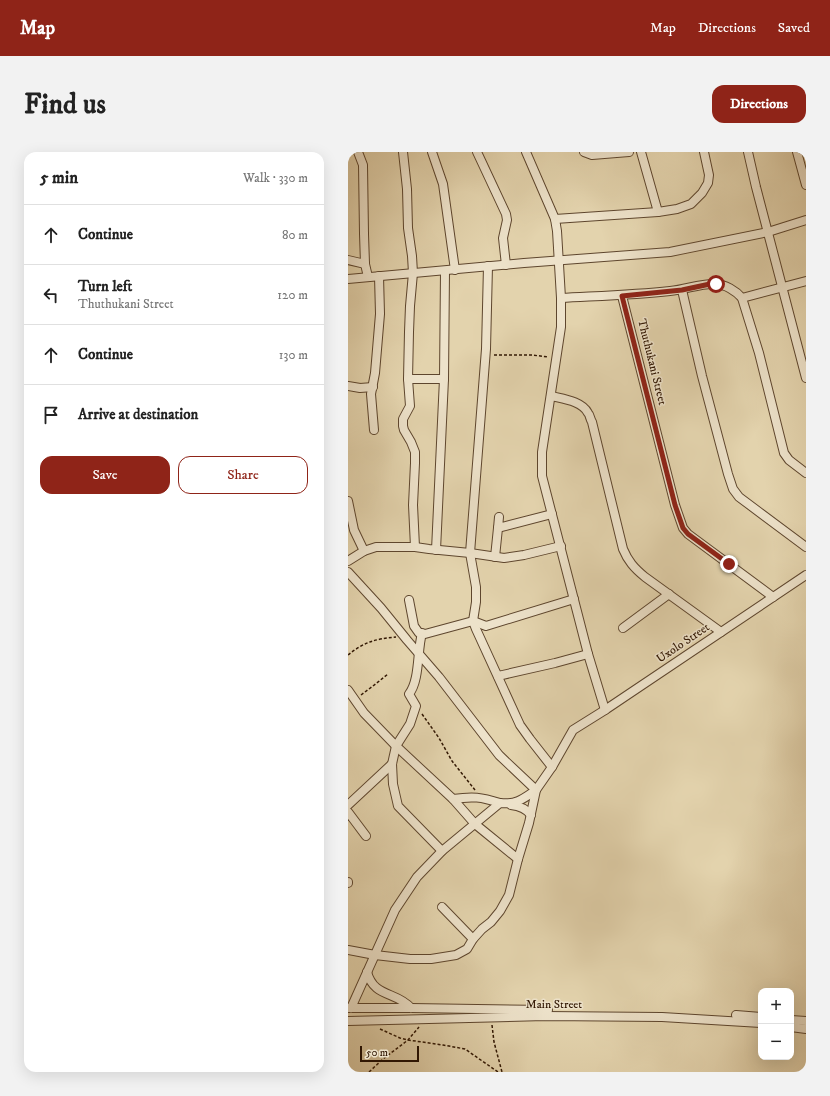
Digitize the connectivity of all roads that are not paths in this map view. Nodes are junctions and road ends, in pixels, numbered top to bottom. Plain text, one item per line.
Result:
1 (358, 152) edge
2 (403, 152) edge
3 (432, 152) edge
4 (477, 152) edge
5 (526, 152) edge
6 (584, 152) edge
7 (629, 152) edge
8 (640, 152) edge
9 (704, 152) edge
10 (748, 152) edge
11 (797, 152) edge
12 (806, 185) edge
13 (658, 212) junction
14 (555, 219) junction
15 (806, 220) edge
16 (768, 232) junction
17 (348, 260) edge
18 (558, 261) junction
19 (365, 264) junction
20 (506, 265) junction
21 (488, 266) junction
22 (455, 270) junction
23 (445, 271) junction
24 (413, 273) junction
25 (379, 276) junction
26 (368, 277) junction
27 (348, 279) edge
28 (806, 282) edge
29 (782, 288) junction
30 (682, 290) junction
31 (622, 296) junction
32 (560, 298) junction
33 (742, 298) junction
34 (806, 378) edge
35 (408, 379) junction
36 (444, 379) junction
37 (348, 386) edge
38 (373, 387) junction
39 (551, 396) junction
40 (374, 430) dead end
41 (806, 473) edge
42 (348, 501) edge
43 (552, 514) junction
44 (499, 517) dead end
45 (498, 528) junction
46 (560, 546) junction
47 (415, 547) junction
48 (806, 547) edge
49 (436, 550) junction
50 (364, 551) junction
51 (470, 553) junction
52 (495, 556) junction
53 (348, 561) edge
54 (348, 572) edge
55 (806, 575) edge
56 (669, 594) junction
57 (773, 597) junction
58 (574, 599) junction
59 (409, 600) dead end
60 (473, 622) junction
61 (623, 628) dead end
62 (721, 632) junction
63 (422, 633) junction
64 (418, 654) junction
65 (588, 654) junction
66 (498, 676) junction
67 (348, 690) edge
68 (605, 710) junction
69 (396, 746) junction
70 (392, 764) junction
71 (552, 767) junction
72 (536, 790) junction
73 (453, 799) junction
74 (504, 804) junction
75 (348, 805) edge
76 (348, 812) edge
77 (531, 815) junction
78 (475, 824) junction
79 (366, 836) dead end
80 (442, 851) junction
81 (518, 859) junction
82 (442, 906) dead end
83 (473, 939) junction
84 (348, 950) edge
85 (375, 955) junction
86 (367, 972) junction
87 (350, 1008) edge
88 (411, 1008) junction
89 (758, 1017) edge
90 (794, 1020) edge
91 (806, 1021) edge
92 (348, 1022) edge
93 (758, 1023) edge
94 (794, 1027) edge
95 (806, 1029) edge

1 - 19 street
2 - 24 street
3 - 22 street
4 - 20 street
5 - 14 street
6 - 7 street
8 - 13 street
9 - 13 street
10 - 16 street
11 - 12 street
13 - 14 street
14 - 18 street
15 - 16 street
16 - 18 street
16 - 29 street
17 - 19 street
18 - 20 street
18 - 32 street
19 - 26 street
20 - 21 street
21 - 22 street
21 - 51 street
22 - 23 street
23 - 24 street
23 - 36 street
24 - 25 street
24 - 35 street
25 - 26 street
25 - 38 street
26 - 27 street
28 - 29 street
29 - 33 street
29 - 34 street
30 - 31 street
30 - 33 street
30 - 48 street
31 - 32 street
31 - 57 street, Thuthukani Street
32 - 39 street
33 - 41 street
35 - 36 street
35 - 47 street
36 - 49 street
37 - 38 street
38 - 40 street
39 - 43 street
39 - 56 street
42 - 50 street
43 - 45 street
43 - 46 street
44 - 45 street
45 - 52 street
46 - 52 street
46 - 58 street
47 - 49 street
47 - 50 street
49 - 51 street
50 - 53 street
51 - 52 street
51 - 60 street
54 - 64 street
55 - 57 street, Uxolo Street
56 - 61 street
56 - 62 street
57 - 62 street, Uxolo Street
58 - 60 street
58 - 65 street
59 - 63 street
60 - 63 street
60 - 66 street
62 - 68 street, Uxolo Street
63 - 64 street
64 - 69 street
64 - 72 street
65 - 66 street
65 - 68 street
66 - 71 street
67 - 69 street
68 - 71 street, Uxolo Street
69 - 70 street
69 - 73 street
70 - 75 street
70 - 80 street
71 - 72 street
72 - 74 street
72 - 77 street
73 - 74 street
73 - 78 street
74 - 77 street
74 - 78 street
76 - 79 street
77 - 81 street
78 - 80 street
78 - 81 street
80 - 85 street
81 - 83 street
82 - 83 street
83 - 85 street
84 - 85 street
85 - 86 street
86 - 87 street
86 - 88 street
87 - 88 street, Main Street
88 - 89 street, Main Street
90 - 91 street
92 - 93 street, Main Street
94 - 95 street

